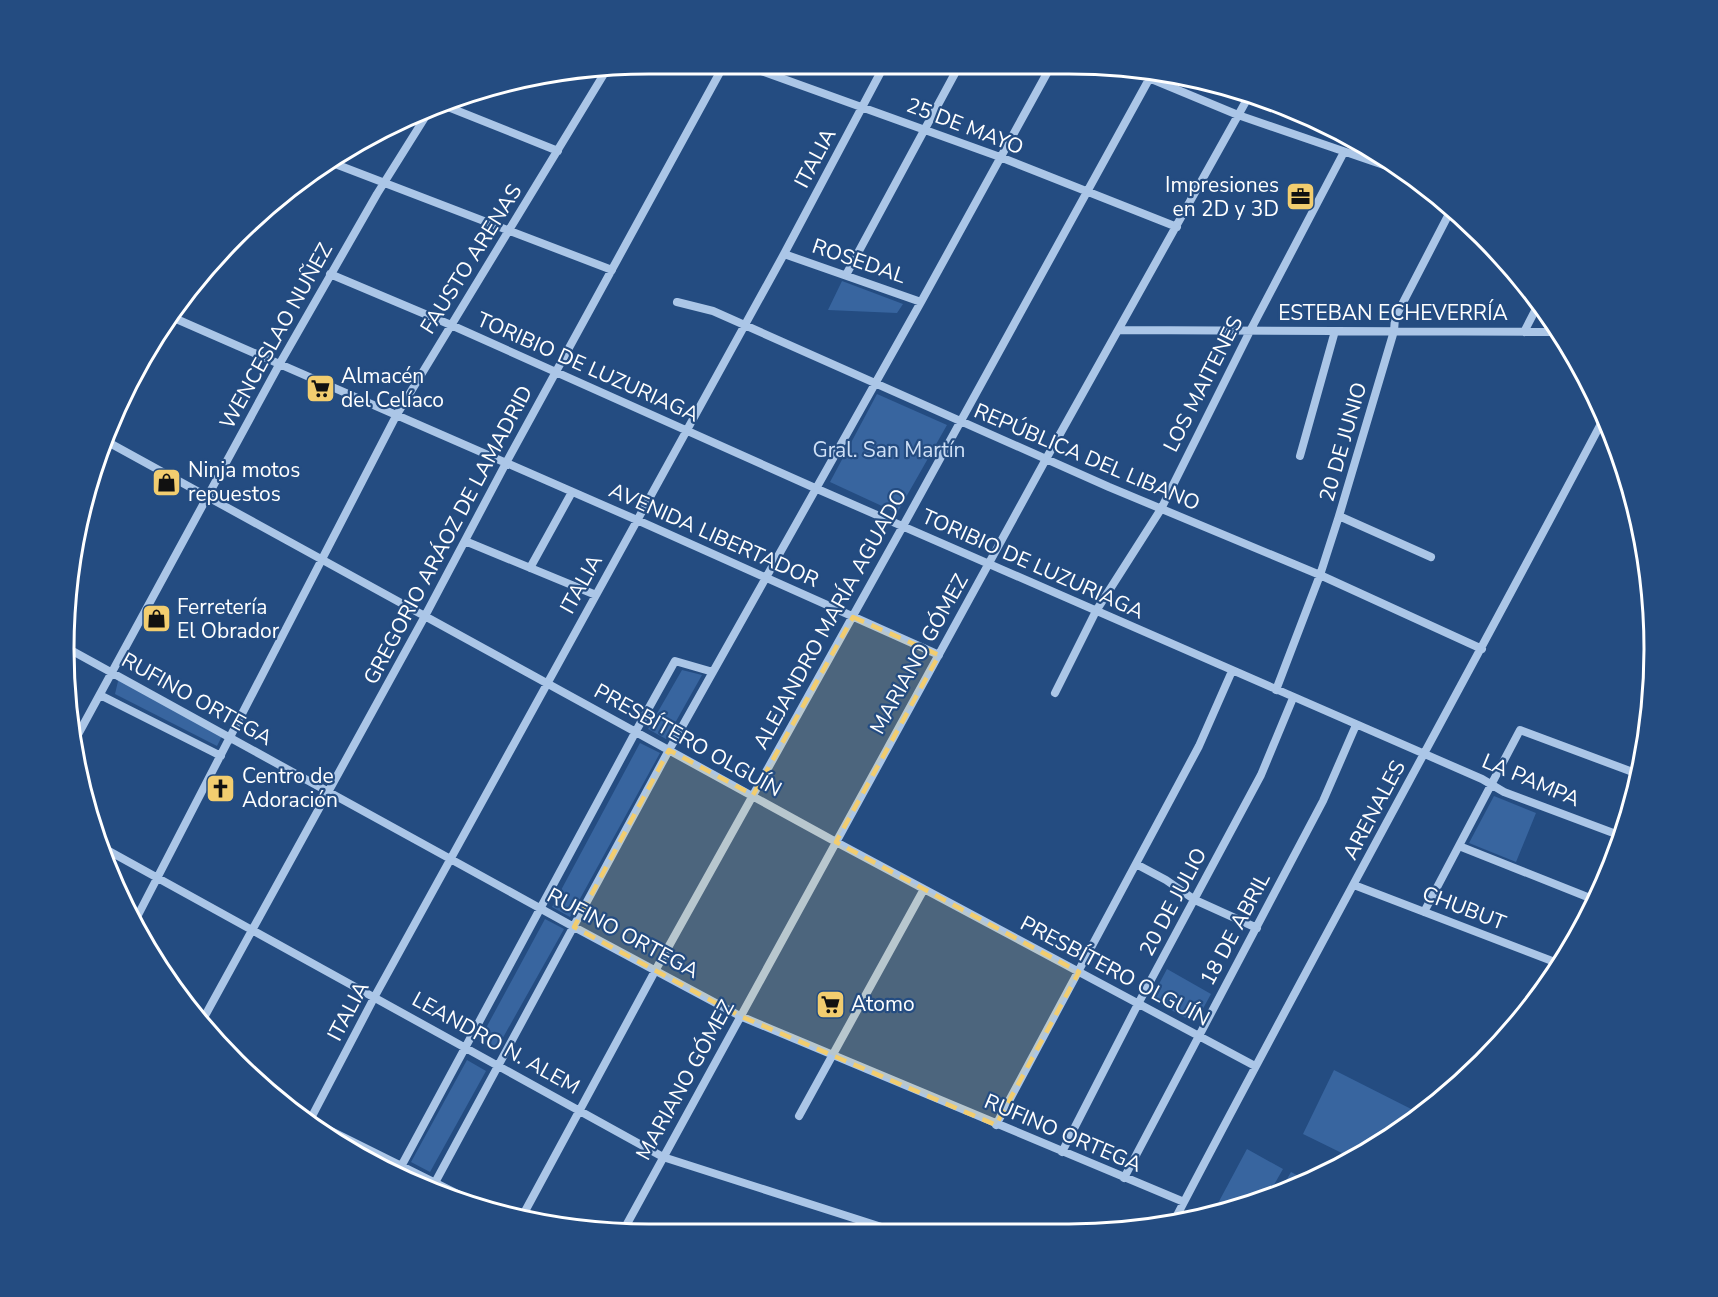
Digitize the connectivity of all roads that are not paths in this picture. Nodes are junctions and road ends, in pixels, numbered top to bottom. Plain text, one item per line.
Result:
1 (719, 74) edge
2 (770, 74) edge
3 (880, 74) edge
4 (955, 74) edge
5 (1046, 74) edge
6 (603, 76) edge
7 (1149, 79) edge
8 (1166, 82) edge
9 (1246, 101) edge
10 (863, 107) junction
11 (451, 109) edge
12 (1238, 115) junction
13 (424, 119) edge
14 (925, 130) junction
15 (558, 151) junction
16 (1344, 152) junction
17 (1000, 158) junction
18 (1377, 163) edge
19 (338, 165) edge
20 (385, 182) junction
21 (1088, 192) junction
22 (1448, 215) edge
23 (1176, 227) junction
24 (510, 230) junction
25 (784, 254) junction
26 (612, 270) junction
27 (330, 274) junction
28 (846, 275) junction
29 (677, 302) dead end
30 (921, 302) junction
31 (1535, 311) edge
32 (177, 319) edge
33 (451, 325) junction
34 (745, 325) junction
35 (1120, 330) junction
36 (1250, 331) junction
37 (1335, 331) junction
38 (1394, 331) junction
39 (1524, 332) junction
40 (1550, 332) edge
41 (279, 365) junction
42 (556, 372) junction
43 (874, 383) junction
44 (396, 416) junction
45 (961, 422) junction
46 (1600, 426) edge
47 (688, 431) junction
48 (111, 444) edge
49 (1300, 456) dead end
50 (1046, 459) junction
51 (506, 463) junction
52 (815, 488) junction
53 (572, 492) junction
54 (208, 498) junction
55 (1161, 509) junction
56 (1339, 516) junction
57 (637, 520) junction
58 (903, 526) junction
59 (465, 541) junction
60 (1431, 557) dead end
61 (321, 561) junction
62 (989, 564) junction
63 (530, 568) junction
64 (1320, 575) junction
65 (766, 578) junction
66 (596, 596) junction
67 (1096, 611) junction
68 (425, 616) junction
69 (853, 616) junction
70 (1482, 648) junction
71 (74, 652) edge
72 (939, 655) junction
73 (1232, 671) junction
74 (713, 672) junction
75 (112, 673) junction
76 (548, 683) junction
77 (1276, 690) junction
78 (1054, 693) dead end
79 (100, 695) junction
80 (1293, 698) junction
81 (1356, 725) junction
82 (636, 731) junction
83 (79, 732) edge
84 (230, 739) junction
85 (669, 750) junction
86 (1424, 755) junction
87 (221, 756) junction
88 (1631, 771) edge
89 (1492, 785) junction
90 (329, 792) junction
91 (753, 795) junction
92 (1614, 833) edge
93 (836, 842) junction
94 (1460, 846) junction
95 (111, 852) edge
96 (451, 859) junction
97 (1136, 864) junction
98 (158, 878) junction
99 (1354, 885) junction
100 (924, 890) junction
101 (1588, 897) edge
102 (1195, 900) junction
103 (540, 909) junction
104 (1424, 912) junction
105 (139, 914) edge
106 (574, 927) junction
107 (1257, 928) junction
108 (253, 931) junction
109 (1552, 961) edge
110 (655, 971) junction
111 (1079, 972) junction
112 (375, 996) junction
113 (1138, 1004) junction
114 (205, 1015) edge
115 (740, 1016) junction
116 (1198, 1036) junction
117 (465, 1047) junction
118 (832, 1055) junction
119 (499, 1066) junction
120 (1255, 1066) junction
121 (580, 1111) junction
122 (310, 1114) edge
123 (799, 1116) dead end
124 (996, 1125) junction
125 (1062, 1152) junction
126 (663, 1157) junction
127 (401, 1167) edge
128 (1124, 1178) junction
129 (435, 1183) edge
130 (1184, 1202) junction
131 (526, 1210) edge
132 (1178, 1213) edge
133 (627, 1223) edge
134 (872, 1224) edge

1 - 26 street, GREGORIO ARÁOZ DE LAMADRID
2 - 10 street, 25 DE MAYO
3 - 10 street, ITALIA
4 - 14 street
5 - 17 street
6 - 15 street, FAUSTO ARENAS
7 - 21 street, ALEJANDRO MARÍA AGUADO
8 - 12 street
9 - 12 street, MARIANO GÓMEZ
10 - 14 street, 25 DE MAYO
10 - 25 street, ITALIA
11 - 15 street
12 - 16 street
12 - 23 street, MARIANO GÓMEZ
13 - 20 street, WENCESLAO NUÑEZ
14 - 17 street, 25 DE MAYO
14 - 28 street
15 - 24 street, FAUSTO ARENAS
16 - 18 street
16 - 36 street, LOS MAITENES
17 - 21 street, 25 DE MAYO
17 - 30 street
19 - 20 street
20 - 24 street
20 - 27 street, WENCESLAO NUÑEZ
21 - 23 street, 25 DE MAYO
21 - 45 street, ALEJANDRO MARÍA AGUADO
22 - 38 street, 20 DE JUNIO
23 - 35 street, MARIANO GÓMEZ
24 - 26 street
24 - 33 street, FAUSTO ARENAS
25 - 28 street, ROSEDAL
25 - 34 street, ITALIA
26 - 42 street, GREGORIO ARÁOZ DE LAMADRID
27 - 33 street, TORIBIO DE LUZURIAGA
27 - 41 street, WENCESLAO NUÑEZ
28 - 30 street, ROSEDAL
29 - 34 street, REPÚBLICA DEL LIBANO
30 - 43 street
31 - 39 street
32 - 41 street, AVENIDA LIBERTADOR
33 - 42 street, TORIBIO DE LUZURIAGA
33 - 44 street, FAUSTO ARENAS
34 - 43 street, REPÚBLICA DEL LIBANO
34 - 47 street, ITALIA
35 - 36 street, ESTEBAN ECHEVERRÍA
35 - 50 street, MARIANO GÓMEZ
36 - 37 street, ESTEBAN ECHEVERRÍA
36 - 55 street, LOS MAITENES
37 - 38 street, ESTEBAN ECHEVERRÍA
37 - 49 street
38 - 39 street, ESTEBAN ECHEVERRÍA
38 - 56 street, 20 DE JUNIO
39 - 40 street, ESTEBAN ECHEVERRÍA
41 - 44 street, AVENIDA LIBERTADOR
41 - 54 street, WENCESLAO NUÑEZ
42 - 47 street, TORIBIO DE LUZURIAGA
42 - 51 street, GREGORIO ARÁOZ DE LAMADRID
43 - 45 street, REPÚBLICA DEL LIBANO
43 - 52 street
44 - 51 street, AVENIDA LIBERTADOR
44 - 61 street, FAUSTO ARENAS
45 - 50 street, REPÚBLICA DEL LIBANO
45 - 58 street, ALEJANDRO MARÍA AGUADO
46 - 70 street, ARENALES
47 - 52 street, TORIBIO DE LUZURIAGA
47 - 57 street, ITALIA
48 - 54 street, PRESBÍTERO OLGUÍN
50 - 55 street, REPÚBLICA DEL LIBANO
50 - 62 street, MARIANO GÓMEZ
51 - 53 street, AVENIDA LIBERTADOR
51 - 59 street, GREGORIO ARÁOZ DE LAMADRID
52 - 58 street, TORIBIO DE LUZURIAGA
52 - 65 street
53 - 57 street, AVENIDA LIBERTADOR
53 - 63 street
54 - 61 street, PRESBÍTERO OLGUÍN
54 - 75 street, WENCESLAO NUÑEZ
55 - 64 street, REPÚBLICA DEL LIBANO
55 - 67 street, LOS MAITENES
56 - 60 street
56 - 64 street, 20 DE JUNIO
57 - 65 street, AVENIDA LIBERTADOR
57 - 66 street, ITALIA
58 - 62 street, TORIBIO DE LUZURIAGA
58 - 69 street, ALEJANDRO MARÍA AGUADO
59 - 63 street
59 - 68 street, GREGORIO ARÁOZ DE LAMADRID
61 - 68 street, PRESBÍTERO OLGUÍN
61 - 84 street, FAUSTO ARENAS
62 - 67 street, TORIBIO DE LUZURIAGA
62 - 72 street, MARIANO GÓMEZ
63 - 66 street
64 - 70 street, REPÚBLICA DEL LIBANO
64 - 77 street, 20 DE JUNIO
65 - 69 street, AVENIDA LIBERTADOR
65 - 74 street
66 - 76 street, ITALIA
67 - 73 street, TORIBIO DE LUZURIAGA
67 - 78 street, LOS MAITENES
68 - 76 street, PRESBÍTERO OLGUÍN
68 - 90 street, GREGORIO ARÁOZ DE LAMADRID
69 - 72 street, AVENIDA LIBERTADOR
69 - 91 street, ALEJANDRO MARÍA AGUADO
70 - 86 street, ARENALES
71 - 75 street, RUFINO ORTEGA
72 - 93 street, MARIANO GÓMEZ
73 - 77 street, TORIBIO DE LUZURIAGA
73 - 97 street
74 - 82 street
74 - 85 street
75 - 79 street, WENCESLAO NUÑEZ
75 - 84 street, RUFINO ORTEGA
76 - 82 street, PRESBÍTERO OLGUÍN
76 - 96 street, ITALIA
77 - 80 street, TORIBIO DE LUZURIAGA
79 - 83 street, WENCESLAO NUÑEZ
79 - 87 street, RUFINO ORTEGA
80 - 81 street, TORIBIO DE LUZURIAGA
80 - 102 street, 20 DE JULIO
81 - 86 street, TORIBIO DE LUZURIAGA
81 - 107 street, 18 DE ABRIL
82 - 85 street, PRESBÍTERO OLGUÍN
82 - 103 street
84 - 87 street, FAUSTO ARENAS
84 - 90 street, RUFINO ORTEGA
85 - 91 street, PRESBÍTERO OLGUÍN
85 - 106 street
86 - 89 street, LA PAMPA
86 - 99 street, ARENALES
87 - 98 street, FAUSTO ARENAS
88 - 89 street
89 - 92 street, LA PAMPA
89 - 94 street
90 - 96 street, RUFINO ORTEGA
90 - 108 street, GREGORIO ARÁOZ DE LAMADRID
91 - 93 street, PRESBÍTERO OLGUÍN
91 - 110 street, ALEJANDRO MARÍA AGUADO
93 - 100 street, PRESBÍTERO OLGUÍN
93 - 115 street, MARIANO GÓMEZ
94 - 101 street
94 - 104 street
95 - 98 street, LEANDRO N. ALEM
96 - 103 street, RUFINO ORTEGA
96 - 112 street, ITALIA
97 - 102 street
97 - 111 street
98 - 105 street, FAUSTO ARENAS
98 - 108 street, LEANDRO N. ALEM
99 - 104 street, CHUBUT
99 - 120 street, ARENALES
100 - 111 street, PRESBÍTERO OLGUÍN
100 - 118 street
102 - 107 street
102 - 113 street, 20 DE JULIO
103 - 106 street, RUFINO ORTEGA
103 - 117 street
104 - 109 street, CHUBUT
106 - 110 street, RUFINO ORTEGA
106 - 119 street
107 - 116 street, 18 DE ABRIL
108 - 112 street, LEANDRO N. ALEM
108 - 114 street, GREGORIO ARÁOZ DE LAMADRID
110 - 115 street, RUFINO ORTEGA
110 - 121 street, ALEJANDRO MARÍA AGUADO
111 - 113 street, PRESBÍTERO OLGUÍN
111 - 124 street
112 - 117 street, LEANDRO N. ALEM
112 - 122 street, ITALIA
113 - 116 street, PRESBÍTERO OLGUÍN
113 - 125 street, 20 DE JULIO
115 - 118 street, RUFINO ORTEGA
115 - 126 street, MARIANO GÓMEZ
116 - 120 street, PRESBÍTERO OLGUÍN
116 - 128 street, 18 DE ABRIL
117 - 119 street, LEANDRO N. ALEM
117 - 127 street
118 - 123 street
118 - 124 street, RUFINO ORTEGA
119 - 121 street, LEANDRO N. ALEM
119 - 129 street
120 - 130 street, ARENALES
121 - 126 street, LEANDRO N. ALEM
121 - 131 street, ALEJANDRO MARÍA AGUADO
124 - 125 street, RUFINO ORTEGA
125 - 128 street, RUFINO ORTEGA
126 - 133 street, MARIANO GÓMEZ
126 - 134 street, LEANDRO N. ALEM
128 - 130 street, RUFINO ORTEGA
130 - 132 street, ARENALES

